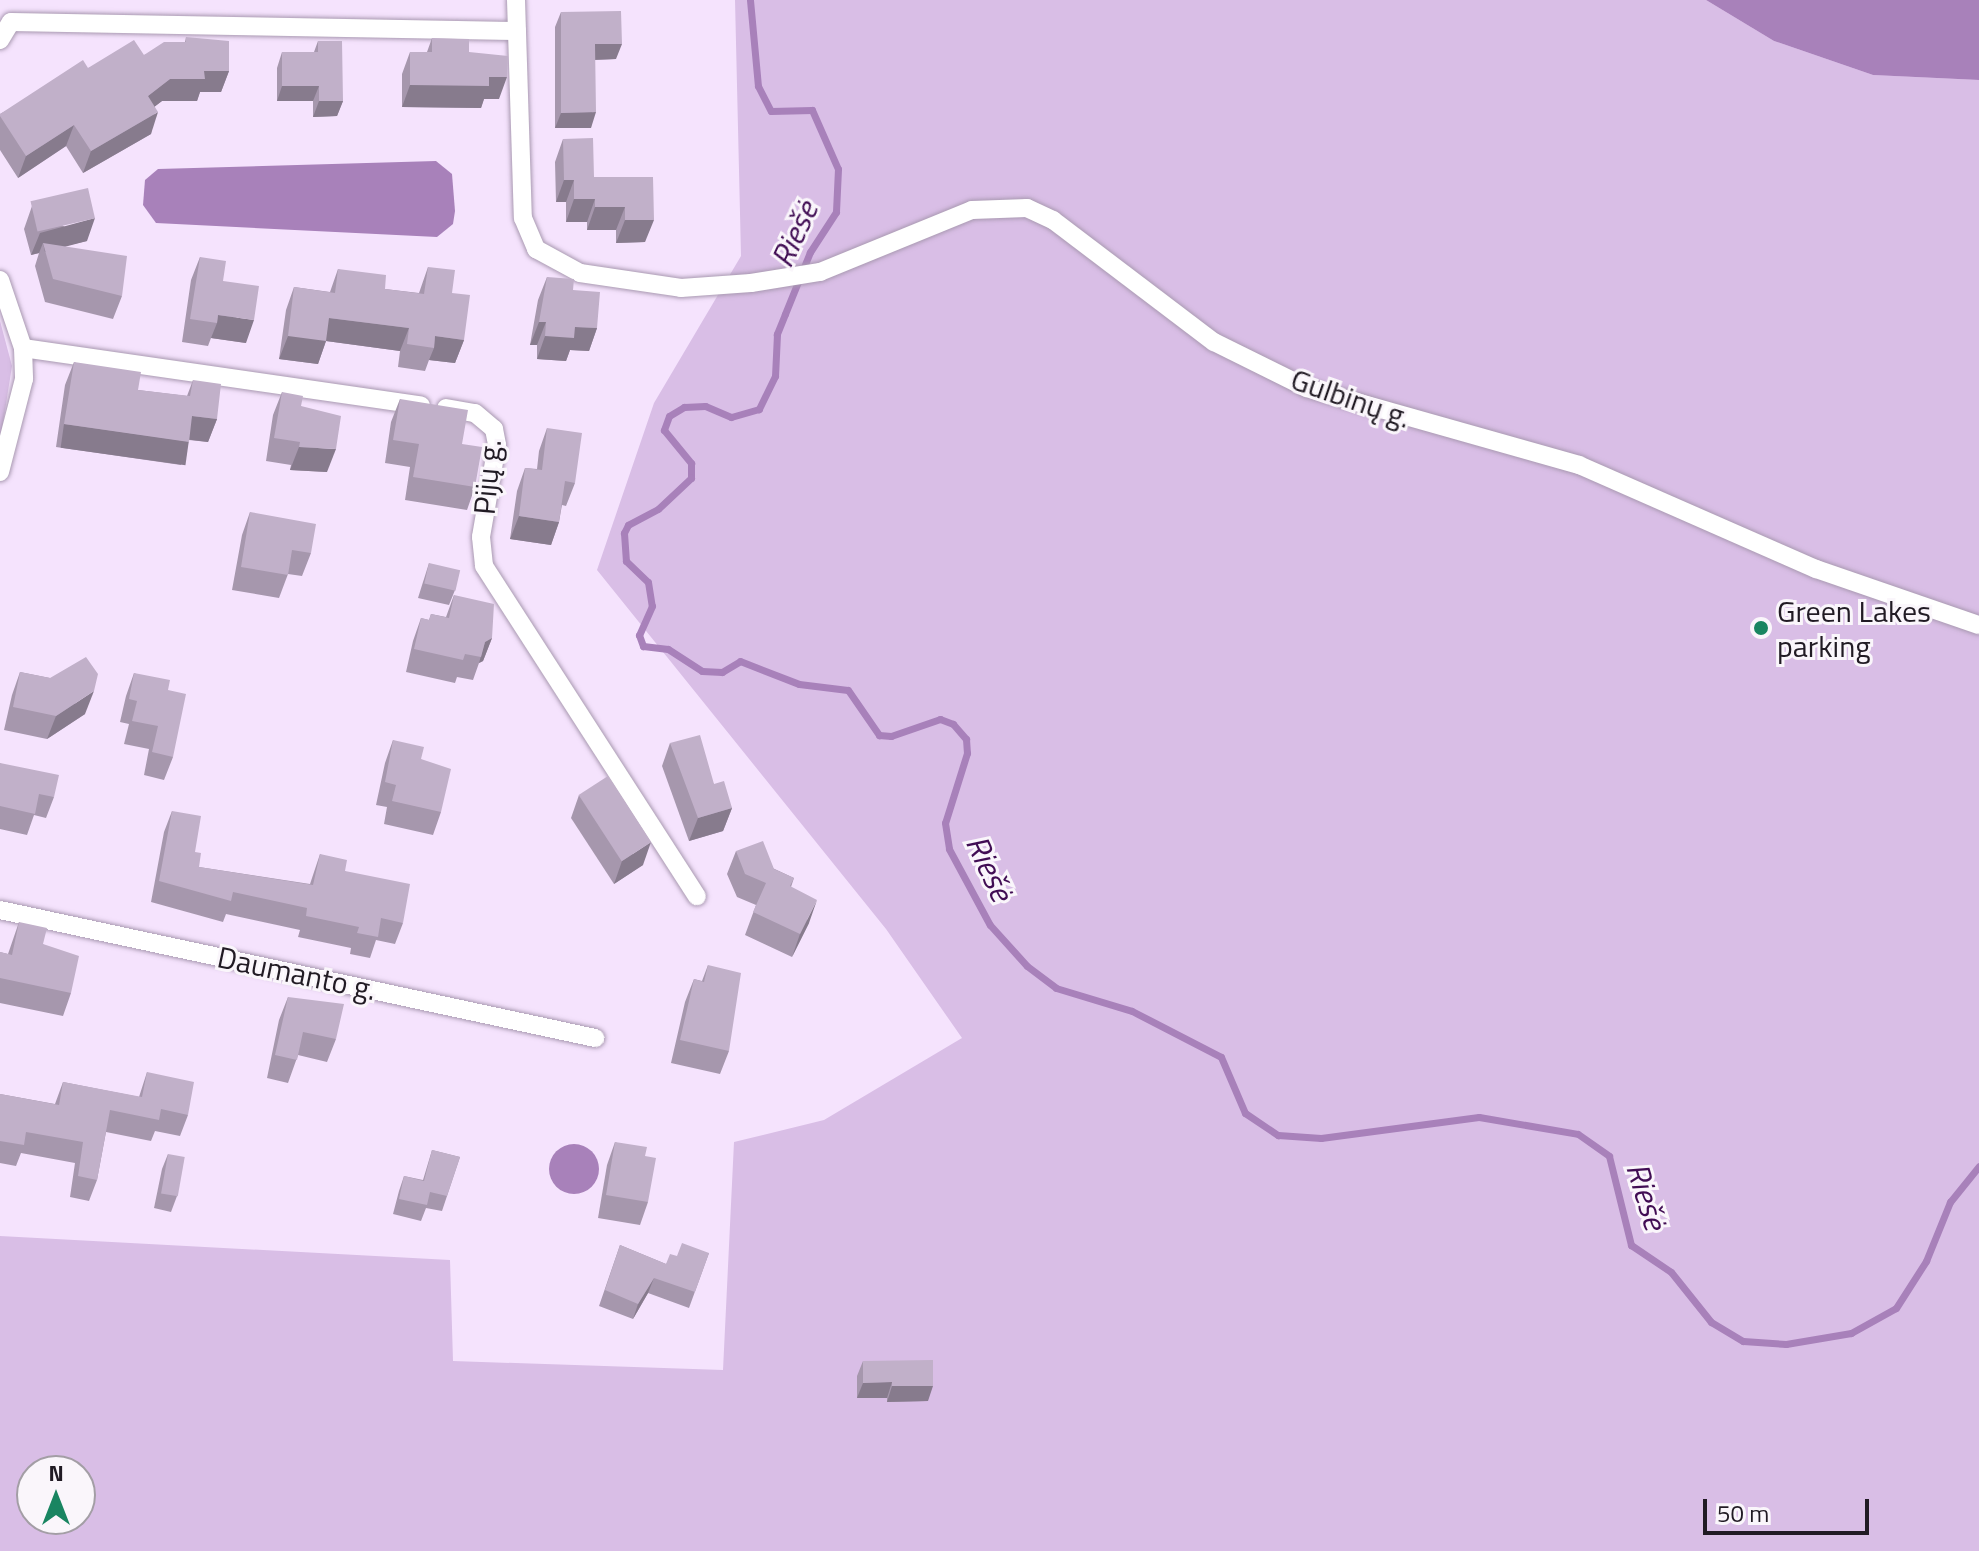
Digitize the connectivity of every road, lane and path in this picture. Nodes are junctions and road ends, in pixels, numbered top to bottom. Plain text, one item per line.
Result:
1 (516, 0) edge
2 (517, 31) junction
3 (0, 40) edge
4 (0, 280) edge
5 (23, 348) junction
6 (0, 472) edge
7 (1979, 625) edge
8 (697, 896) dead end
9 (0, 910) edge
10 (595, 1038) dead end

1 - 2 street
2 - 3 street
2 - 7 street, Gulbinų g.
4 - 5 street
5 - 6 street
5 - 8 street, Pijų g.
9 - 10 street, Daumanto g.

